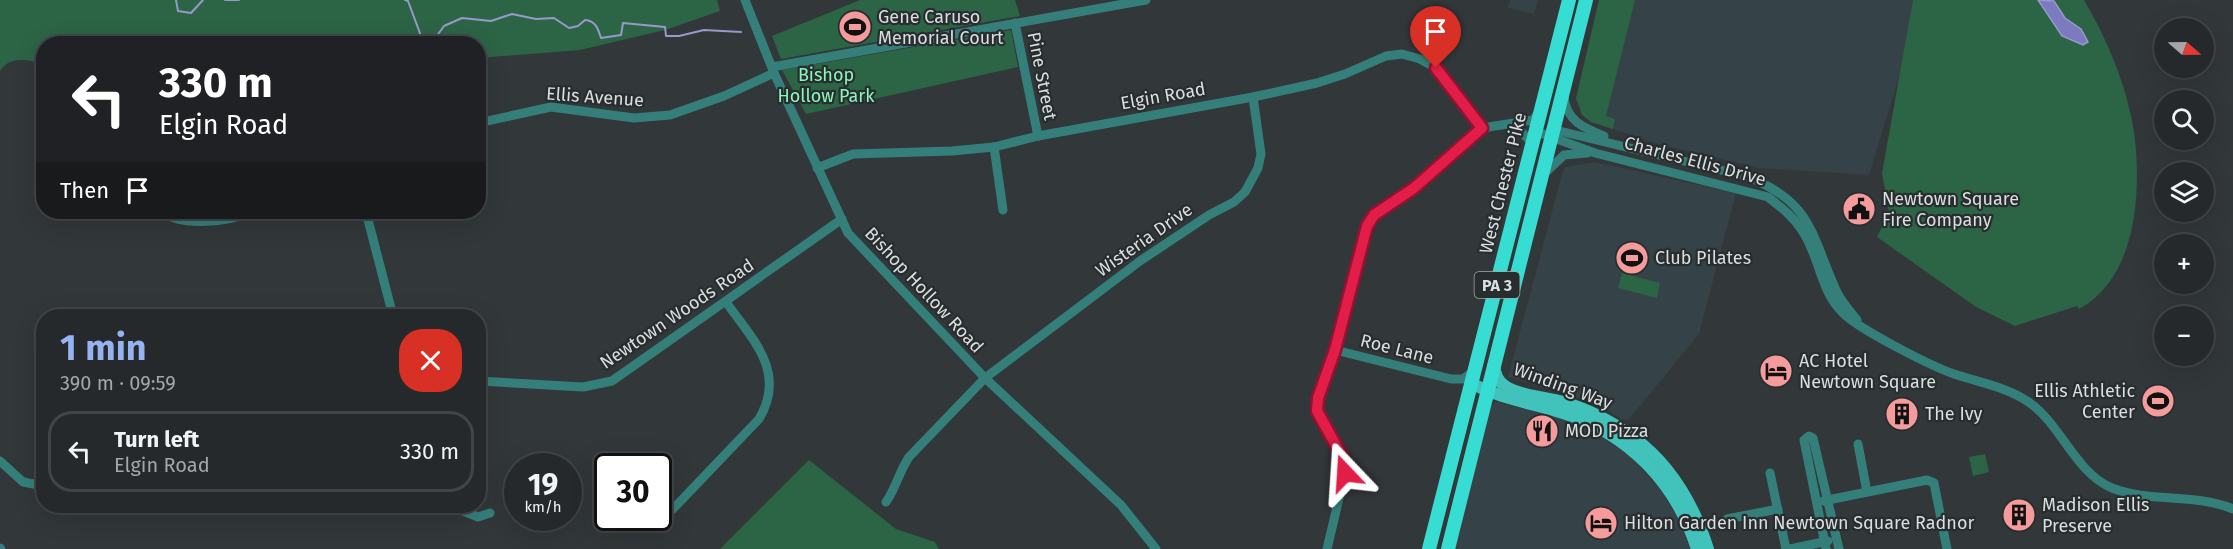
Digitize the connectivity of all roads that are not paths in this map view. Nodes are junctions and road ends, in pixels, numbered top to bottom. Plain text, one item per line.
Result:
1 (745, 0) edge
2 (1076, 0) edge
3 (1146, 0) edge
4 (1569, 0) edge
5 (1586, 0) edge
6 (1080, 10) junction
7 (1015, 23) junction
8 (773, 70) junction
9 (1564, 89) junction
10 (1253, 97) junction
11 (1540, 111) junction
12 (486, 121) edge
13 (1514, 124) junction
14 (1482, 128) junction
15 (1553, 133) junction
16 (1038, 136) junction
17 (1534, 137) junction
18 (994, 147) junction
19 (1634, 148) junction
20 (1595, 153) junction
21 (817, 168) junction
22 (1540, 187) junction
23 (1003, 210) dead end
24 (182, 219) edge
25 (228, 219) edge
26 (368, 219) edge
27 (842, 219) junction
28 (726, 302) junction
29 (391, 309) edge
30 (1860, 325) junction
31 (1335, 350) junction
32 (1494, 367) junction
33 (1473, 376) junction
34 (985, 378) junction
35 (1451, 380) junction
36 (486, 381) edge
37 (1488, 392) junction
38 (1467, 400) junction
39 (1858, 444) dead end
40 (0, 461) edge
41 (1770, 473) dead end
42 (36, 484) edge
43 (1867, 492) junction
44 (1829, 500) junction
45 (885, 502) dead end
46 (1817, 502) junction
47 (1778, 509) junction
48 (2233, 509) edge
49 (672, 510) dead end
50 (470, 513) edge
51 (490, 513) dead end
52 (1727, 519) dead end
53 (1836, 539) junction
54 (1826, 545) edge
55 (1156, 549) edge
56 (1327, 549) edge
57 (1429, 549) edge
58 (1448, 549) edge
59 (1696, 549) edge
60 (1708, 549) edge
61 (1788, 549) edge
62 (1839, 549) edge
63 (1947, 549) edge

1 - 8 street, Bishop Hollow Road
2 - 6 street
3 - 6 street, Ellis Avenue
4 - 11 highway, West Chester Pike / PA 3
5 - 9 highway, West Chester Pike / PA 3
6 - 7 street, Ellis Avenue
7 - 8 street, Ellis Avenue
7 - 16 street, Pine Street
8 - 12 street, Ellis Avenue
8 - 21 street, Bishop Hollow Road
9 - 15 highway, West Chester Pike / PA 3
9 - 19 street, Charles Ellis Drive
10 - 14 street, Elgin Road
10 - 16 street, Elgin Road
10 - 34 street, Wisteria Drive
11 - 13 street
11 - 17 highway, West Chester Pike / PA 3
13 - 14 street
13 - 17 street
14 - 31 street
15 - 17 street, Charles Ellis Drive
15 - 19 street, Charles Ellis Drive
15 - 20 street, Charles Ellis Drive
15 - 22 highway, West Chester Pike / PA 3
16 - 18 street, Elgin Road
17 - 33 highway, West Chester Pike / PA 3
18 - 21 street, Elgin Road
18 - 23 street
19 - 30 street, Charles Ellis Drive
20 - 22 street, Charles Ellis Drive
20 - 30 street, Charles Ellis Drive
21 - 27 street, Bishop Hollow Road
22 - 32 highway, West Chester Pike / PA 3
24 - 25 street
26 - 29 street
27 - 28 street, Newtown Woods Road
27 - 34 street, Bishop Hollow Road
28 - 36 street, Newtown Woods Road
28 - 49 street
30 - 48 street, Charles Ellis Drive
31 - 35 street, Roe Lane
31 - 56 street
32 - 37 highway, West Chester Pike / PA 3
32 - 60 main road, Winding Way
33 - 35 street, Roe Lane
33 - 37 main road, Winding Way
33 - 38 highway, West Chester Pike / PA 3
34 - 45 street, Wisteria Drive
34 - 55 street, Bishop Hollow Road
35 - 38 street, Roe Lane
37 - 58 highway, West Chester Pike / PA 3
37 - 59 main road, Winding Way
38 - 57 highway, West Chester Pike / PA 3
39 - 43 street
40 - 42 street
41 - 47 street
43 - 44 street
43 - 63 street
44 - 46 street
44 - 46 street
44 - 53 street
46 - 54 street
47 - 52 street
47 - 61 street
50 - 51 street
53 - 54 street
53 - 62 street
54 - 61 street

